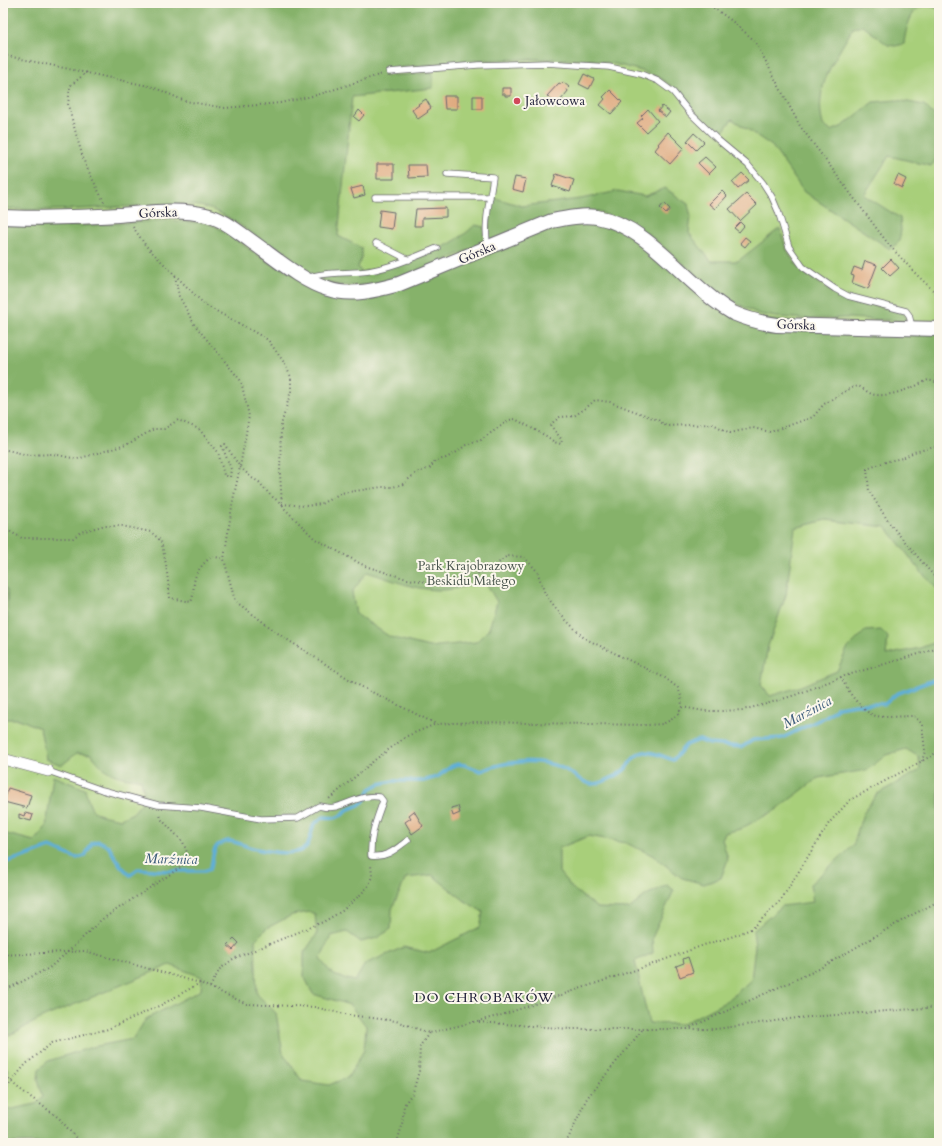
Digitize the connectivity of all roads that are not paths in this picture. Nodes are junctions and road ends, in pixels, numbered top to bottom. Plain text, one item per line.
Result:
1 (389, 72) road end
2 (447, 174) dead end
3 (375, 197) dead end
4 (490, 197) junction
5 (3, 217) edge
6 (376, 243) dead end
7 (437, 248) dead end
8 (488, 248) junction
9 (409, 260) junction
10 (305, 279) junction
11 (912, 327) junction
12 (939, 329) edge
13 (3, 759) edge
14 (48, 771) joint
15 (408, 840) dead end

1 - 11 lane
2 - 4 lane
3 - 4 lane
4 - 8 lane
5 - 10 street, Górska
6 - 9 lane
7 - 9 lane
8 - 10 street, Górska
8 - 11 street, Górska
9 - 10 lane
11 - 12 street, Górska
13 - 14 street
14 - 15 lane

